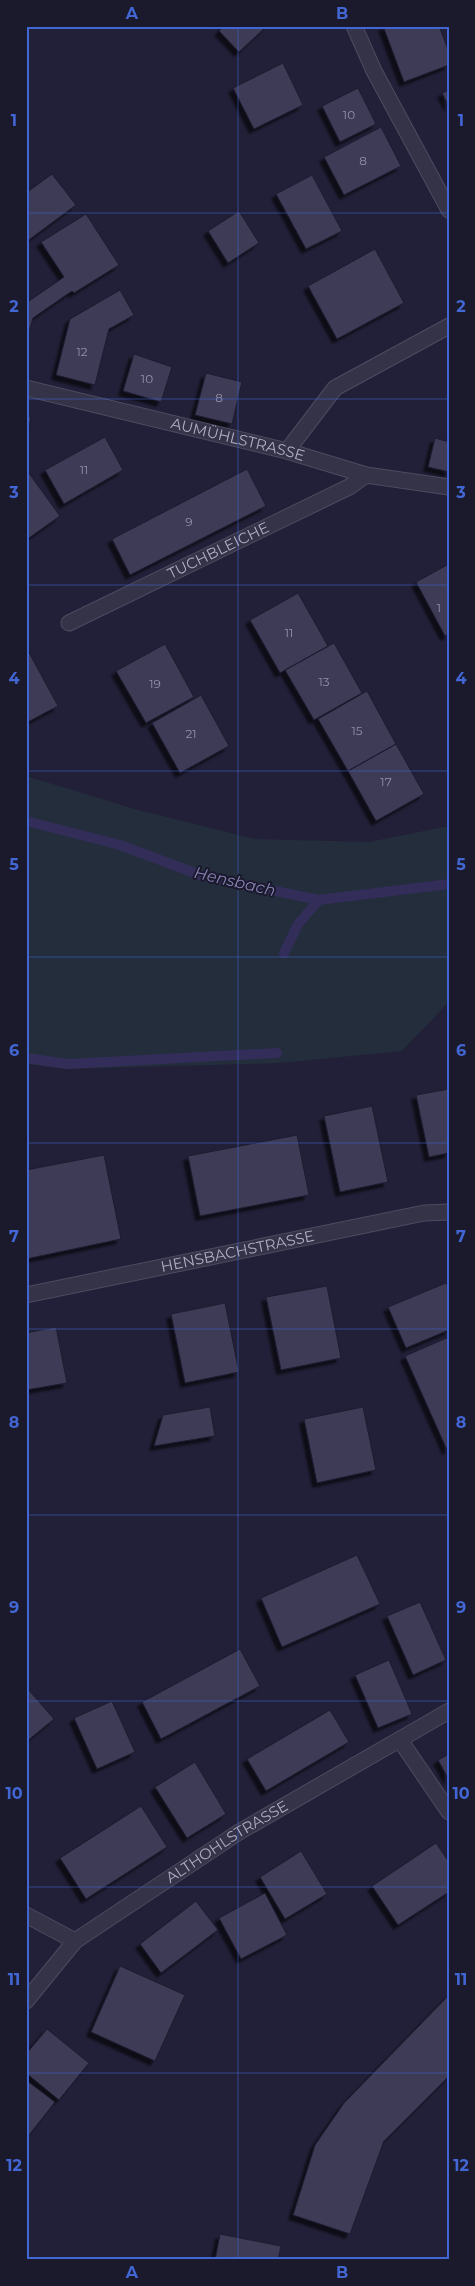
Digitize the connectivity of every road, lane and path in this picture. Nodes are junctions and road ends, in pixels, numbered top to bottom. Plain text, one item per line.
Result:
1 (354, 26) edge
2 (449, 210) edge
3 (449, 326) edge
4 (26, 388) edge
5 (287, 450) junction
6 (366, 475) junction
7 (449, 487) edge
8 (69, 623) dead end
9 (449, 1212) edge
10 (26, 1295) edge
11 (449, 1711) edge
12 (400, 1740) junction
13 (449, 1812) edge
14 (26, 1916) edge
15 (75, 1941) junction
16 (26, 2001) edge

1 - 2 street
3 - 5 street
4 - 5 street, AUMÜHLSTRASSE
5 - 6 street, AUMÜHLSTRASSE
6 - 7 street, AUMÜHLSTRASSE
6 - 8 street, TUCHBLEICHE
9 - 10 street, HENSBACHSTRASSE
11 - 12 street, ALTHOHLSTRASSE
12 - 13 street
12 - 15 street, ALTHOHLSTRASSE
14 - 15 street
15 - 16 street, ALTHOHLSTRASSE

